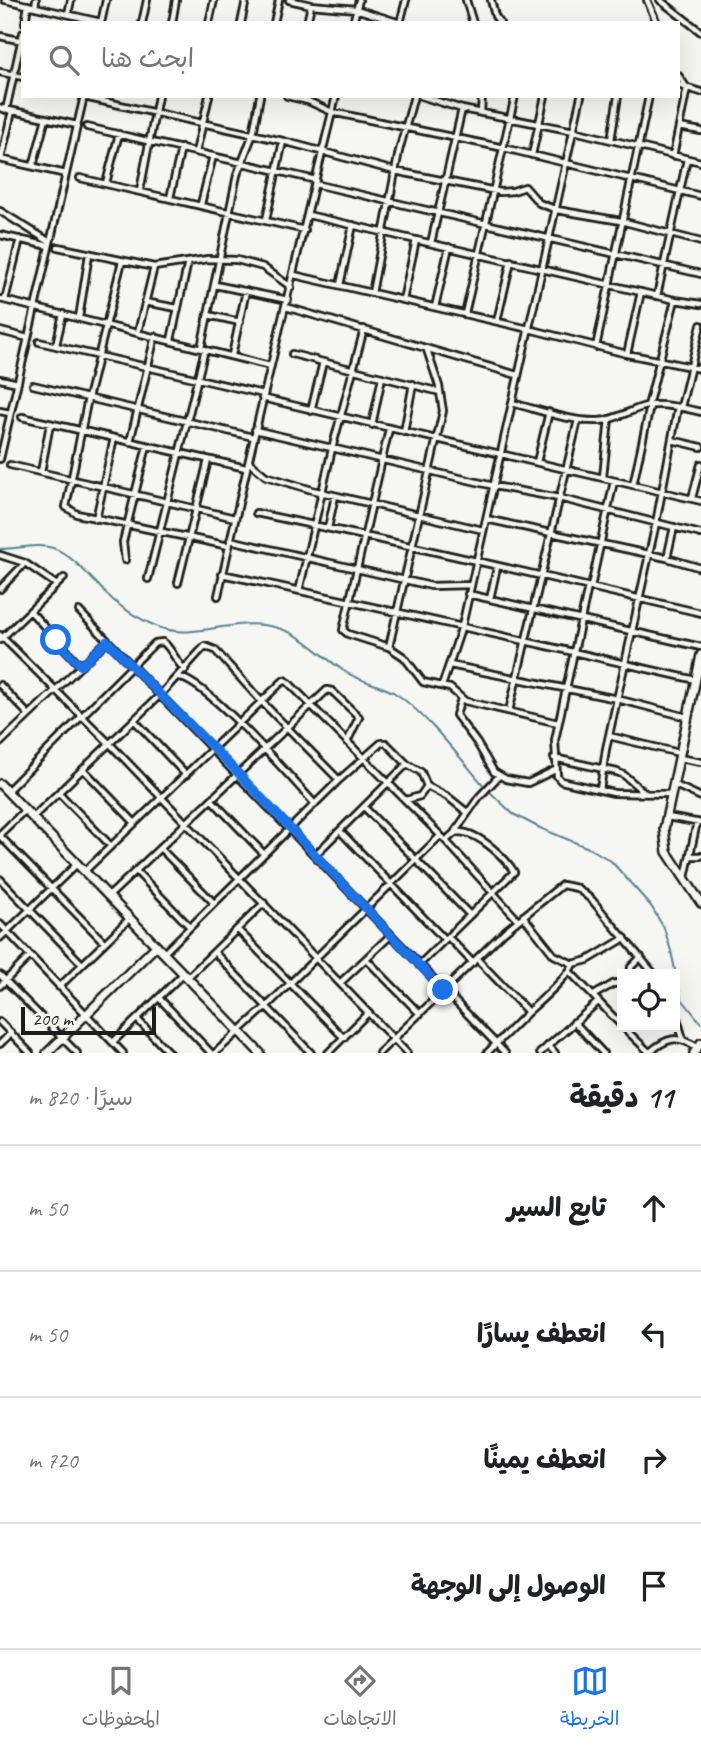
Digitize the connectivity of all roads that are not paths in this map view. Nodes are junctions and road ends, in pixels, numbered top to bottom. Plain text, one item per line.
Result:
1 (5, 0) edge
2 (36, 0) edge
3 (71, 0) edge
4 (106, 0) edge
5 (147, 0) edge
6 (176, 0) edge
7 (214, 0) edge
8 (246, 0) edge
9 (279, 0) edge
10 (289, 0) edge
11 (359, 0) edge
12 (406, 0) edge
13 (467, 0) edge
14 (491, 0) edge
15 (647, 0) edge
16 (660, 0) edge
17 (28, 5) junction
18 (311, 5) junction
19 (35, 7) junction
20 (356, 9) junction
21 (68, 14) junction
22 (25, 21) edge
23 (97, 21) edge
24 (101, 21) edge
25 (142, 21) edge
26 (172, 21) edge
27 (209, 21) edge
28 (241, 21) edge
29 (274, 21) edge
30 (307, 21) edge
31 (353, 21) edge
32 (394, 21) edge
33 (401, 21) edge
34 (472, 21) edge
35 (499, 21) edge
36 (656, 21) edge
37 (701, 32) edge
38 (0, 36) edge
39 (21, 41) edge
40 (21, 45) edge
41 (0, 72) edge
42 (14, 75) junction
43 (21, 77) edge
44 (680, 78) edge
45 (680, 86) edge
46 (687, 88) junction
47 (701, 92) edge
48 (84, 98) edge
49 (93, 98) edge
50 (157, 98) edge
51 (209, 98) edge
52 (260, 98) edge
53 (295, 98) edge
54 (335, 98) edge
55 (413, 98) edge
56 (482, 98) edge
57 (515, 98) edge
58 (545, 98) edge
59 (581, 98) edge
60 (618, 98) edge
61 (649, 98) edge
62 (444, 99) edge
63 (462, 109) junction
64 (6, 110) edge
65 (154, 111) junction
66 (332, 111) junction
67 (481, 113) junction
68 (510, 117) junction
69 (46, 118) junction
70 (203, 122) junction
71 (539, 124) junction
72 (77, 125) junction
73 (88, 127) dead end
74 (405, 127) junction
75 (679, 127) junction
76 (574, 131) junction
77 (701, 131) edge
78 (118, 134) junction
79 (253, 134) junction
80 (455, 138) junction
81 (611, 140) junction
82 (150, 141) junction
83 (284, 141) junction
84 (639, 147) junction
85 (181, 148) junction
86 (504, 148) junction
87 (197, 152) junction
88 (323, 152) junction
89 (533, 155) junction
90 (213, 156) junction
91 (673, 156) junction
92 (0, 159) edge
93 (687, 159) junction
94 (241, 162) junction
95 (701, 162) edge
96 (567, 164) junction
97 (33, 166) junction
98 (277, 171) junction
99 (395, 171) junction
100 (66, 174) junction
101 (80, 178) dead end
102 (632, 179) junction
103 (444, 181) junction
104 (316, 182) junction
105 (106, 183) junction
106 (681, 190) junction
107 (140, 191) junction
108 (495, 191) junction
109 (701, 196) edge
110 (170, 198) junction
111 (391, 201) junction
112 (201, 204) junction
113 (557, 210) junction
114 (0, 211) edge
115 (437, 211) junction
116 (230, 212) junction
117 (308, 215) junction
118 (266, 220) junction
119 (621, 221) junction
120 (488, 223) junction
121 (354, 225) junction
122 (305, 230) junction
123 (385, 232) junction
124 (670, 233) junction
125 (0, 235) edge
126 (20, 239) junction
127 (550, 239) junction
128 (416, 240) junction
129 (701, 242) edge
130 (431, 243) junction
131 (50, 244) junction
132 (58, 247) dead end
133 (449, 247) junction
134 (615, 253) junction
135 (89, 254) junction
136 (480, 254) junction
137 (221, 258) junction
138 (122, 261) junction
139 (188, 261) junction
140 (510, 261) junction
141 (664, 265) junction
142 (154, 267) junction
143 (544, 268) junction
144 (701, 274) edge
145 (294, 275) junction
146 (608, 284) junction
147 (215, 285) junction
148 (340, 285) junction
149 (291, 287) junction
150 (246, 291) junction
151 (640, 292) junction
152 (372, 293) junction
153 (657, 296) junction
154 (3, 300) edge
155 (288, 300) junction
156 (403, 300) junction
157 (675, 300) junction
158 (145, 302) junction
159 (701, 304) edge
160 (35, 307) junction
161 (286, 307) junction
162 (435, 307) junction
163 (177, 308) junction
164 (64, 314) junction
165 (465, 314) junction
166 (208, 315) junction
167 (79, 318) junction
168 (497, 321) junction
169 (240, 322) junction
170 (106, 324) junction
171 (701, 325) edge
172 (364, 329) junction
173 (529, 329) junction
174 (0, 331) edge
175 (138, 332) junction
176 (700, 335) edge
177 (155, 336) junction
178 (28, 338) junction
179 (171, 340) junction
180 (39, 342) dead end
181 (56, 345) junction
182 (596, 347) junction
183 (203, 348) junction
184 (427, 350) junction
185 (292, 354) dead end
186 (627, 354) junction
187 (99, 355) junction
188 (232, 355) junction
189 (661, 359) junction
190 (323, 362) junction
191 (270, 366) junction
192 (690, 366) junction
193 (148, 367) junction
194 (701, 369) edge
195 (353, 370) junction
196 (517, 375) junction
197 (382, 377) junction
198 (0, 379) edge
199 (197, 379) junction
200 (18, 383) junction
201 (413, 384) junction
202 (33, 385) dead end
203 (441, 392) junction
204 (263, 396) junction
205 (88, 398) junction
206 (512, 403) junction
207 (649, 406) junction
208 (679, 407) junction
209 (138, 410) junction
210 (0, 411) edge
211 (311, 411) junction
212 (549, 412) junction
213 (701, 412) edge
214 (10, 414) junction
215 (22, 417) dead end
216 (340, 418) junction
217 (609, 419) junction
218 (578, 420) junction
219 (187, 422) junction
220 (50, 424) junction
221 (372, 425) junction
222 (389, 429) junction
223 (255, 430) junction
224 (81, 431) junction
225 (404, 432) junction
226 (253, 437) junction
227 (114, 438) junction
228 (437, 440) junction
229 (672, 440) junction
230 (130, 442) junction
231 (147, 446) junction
232 (701, 447) edge
233 (332, 449) junction
234 (178, 453) junction
235 (501, 454) junction
236 (0, 459) edge
237 (208, 460) junction
238 (382, 460) junction
239 (248, 461) junction
240 (537, 461) junction
241 (701, 464) edge
242 (10, 465) dead end
243 (246, 468) junction
244 (565, 468) junction
245 (431, 471) junction
246 (41, 472) junction
247 (700, 472) edge
248 (603, 477) junction
249 (72, 479) junction
250 (614, 481) junction
251 (633, 485) junction
252 (494, 486) junction
253 (103, 487) junction
254 (662, 491) junction
255 (322, 492) junction
256 (134, 495) junction
257 (335, 496) junction
258 (559, 498) junction
259 (692, 498) junction
260 (701, 501) edge
261 (166, 503) junction
262 (372, 505) junction
263 (196, 510) junction
264 (606, 510) junction
265 (256, 513) dead end
266 (420, 514) junction
267 (235, 518) junction
268 (96, 519) junction
269 (486, 519) junction
270 (656, 523) junction
271 (127, 524) junction
272 (314, 525) junction
273 (674, 527) junction
274 (328, 528) junction
275 (159, 530) junction
276 (483, 530) junction
277 (551, 532) junction
278 (701, 534) edge
279 (365, 536) junction
280 (189, 537) junction
281 (230, 540) junction
282 (600, 544) junction
283 (229, 546) junction
284 (412, 546) junction
285 (0, 555) edge
286 (648, 555) junction
287 (307, 557) junction
288 (667, 558) junction
289 (125, 560) dead end
290 (476, 562) junction
291 (25, 563) junction
292 (497, 567) junction
293 (701, 568) edge
294 (358, 569) junction
295 (222, 574) junction
296 (64, 578) dead end
297 (540, 578) junction
298 (148, 579) dead end
299 (405, 579) junction
300 (178, 583) dead end
301 (57, 585) junction
302 (470, 585) junction
303 (589, 587) junction
304 (0, 589) edge
305 (299, 590) junction
306 (468, 594) junction
307 (218, 596) dead end
308 (639, 598) junction
309 (491, 599) junction
310 (350, 602) junction
311 (534, 609) junction
312 (30, 611) junction
313 (79, 611) dead end
314 (397, 612) junction
315 (701, 613) edge
316 (581, 620) junction
317 (462, 626) junction
318 (632, 631) junction
319 (1, 637) edge
320 (107, 641) junction
321 (525, 643) junction
322 (389, 647) junction
323 (701, 647) edge
324 (574, 654) junction
325 (701, 655) edge
326 (625, 664) junction
327 (450, 665) junction
328 (81, 666) junction
329 (133, 667) junction
330 (185, 670) junction
331 (178, 677) junction
332 (517, 679) junction
333 (697, 683) edge
334 (0, 685) edge
335 (442, 686) junction
336 (566, 689) junction
337 (55, 690) junction
338 (160, 695) junction
339 (461, 699) junction
340 (617, 699) junction
341 (261, 701) junction
342 (310, 705) junction
343 (509, 712) junction
344 (29, 715) junction
345 (83, 717) junction
346 (688, 718) junction
347 (134, 720) junction
348 (558, 723) junction
349 (239, 724) junction
350 (286, 727) junction
351 (609, 736) junction
352 (1, 739) edge
353 (348, 742) junction
354 (110, 744) junction
355 (213, 748) junction
356 (264, 750) junction
357 (679, 756) junction
358 (363, 757) junction
359 (554, 758) junction
360 (701, 762) edge
361 (407, 764) junction
362 (603, 767) junction
363 (83, 769) junction
364 (555, 770) junction
365 (239, 774) junction
366 (186, 775) junction
367 (499, 776) junction
368 (339, 780) junction
369 (389, 783) junction
370 (673, 783) junction
371 (0, 784) edge
372 (427, 786) junction
373 (600, 790) junction
374 (7, 791) junction
375 (59, 793) junction
376 (645, 793) junction
377 (670, 794) junction
378 (701, 797) edge
379 (161, 798) junction
380 (212, 800) junction
381 (405, 800) junction
382 (315, 804) junction
383 (364, 807) junction
384 (25, 810) junction
385 (467, 813) junction
386 (666, 817) junction
387 (33, 818) junction
388 (135, 823) junction
389 (699, 823) edge
390 (187, 824) junction
391 (290, 828) junction
392 (340, 831) junction
393 (454, 834) junction
394 (0, 835) edge
395 (440, 836) junction
396 (446, 841) junction
397 (111, 846) junction
398 (161, 849) junction
399 (264, 854) junction
400 (315, 855) junction
401 (690, 856) junction
402 (701, 856) edge
403 (416, 860) junction
404 (77, 864) junction
405 (84, 871) junction
406 (137, 872) junction
407 (240, 878) junction
408 (685, 878) junction
409 (0, 879) edge
410 (391, 884) junction
411 (52, 888) junction
412 (494, 892) junction
413 (697, 893) edge
414 (109, 897) junction
415 (214, 903) junction
416 (264, 903) junction
417 (701, 903) edge
418 (366, 909) junction
419 (30, 910) junction
420 (470, 915) junction
421 (523, 916) junction
422 (129, 919) junction
423 (517, 919) junction
424 (0, 924) edge
425 (190, 927) junction
426 (237, 929) junction
427 (7, 932) junction
428 (391, 934) junction
429 (0, 938) edge
430 (625, 938) junction
431 (447, 939) junction
432 (104, 942) junction
433 (156, 946) junction
434 (214, 951) junction
435 (163, 953) junction
436 (30, 956) junction
437 (316, 957) junction
438 (641, 957) junction
439 (366, 959) junction
440 (475, 961) junction
441 (82, 964) junction
442 (573, 964) junction
443 (419, 965) junction
444 (631, 969) edge
445 (650, 969) edge
446 (571, 973) junction
447 (0, 975) edge
448 (185, 976) junction
449 (5, 980) junction
450 (290, 982) junction
451 (340, 983) junction
452 (617, 983) edge
453 (0, 986) edge
454 (60, 987) junction
455 (443, 990) junction
456 (594, 995) junction
457 (159, 998) junction
458 (598, 1002) junction
459 (267, 1006) junction
460 (528, 1012) junction
461 (368, 1013) junction
462 (420, 1014) junction
463 (87, 1015) junction
464 (137, 1019) junction
465 (617, 1020) edge
466 (0, 1022) edge
467 (574, 1023) junction
468 (680, 1028) edge
469 (239, 1031) junction
470 (629, 1032) edge
471 (11, 1033) junction
472 (63, 1038) junction
473 (344, 1038) junction
474 (393, 1039) junction
475 (683, 1039) junction
476 (113, 1042) junction
477 (0, 1044) edge
478 (496, 1044) junction
479 (548, 1045) junction
480 (698, 1048) edge
481 (30, 1053) edge
482 (47, 1053) edge
483 (77, 1053) edge
484 (123, 1053) edge
485 (169, 1053) edge
486 (213, 1053) edge
487 (260, 1053) edge
488 (311, 1053) edge
489 (328, 1053) edge
490 (379, 1053) edge
491 (407, 1053) edge
492 (487, 1053) edge
493 (505, 1053) edge
494 (540, 1053) edge
495 (555, 1053) edge
496 (603, 1053) edge
497 (650, 1053) edge

1 - 17 street
2 - 19 street
3 - 21 street
4 - 24 street
5 - 25 street
6 - 26 street
7 - 27 street
8 - 28 street
9 - 29 street
10 - 18 street
11 - 20 street
12 - 33 street
13 - 34 street
14 - 35 street
15 - 36 street
16 - 37 street
17 - 19 street
17 - 22 street
18 - 20 street
18 - 30 street
19 - 21 street
20 - 31 street
20 - 32 street
21 - 23 street
38 - 39 street
40 - 42 street
41 - 42 street
42 - 43 street
42 - 64 street
44 - 46 street
45 - 46 street
46 - 47 street
46 - 75 street
48 - 72 street
49 - 65 street
50 - 65 street
51 - 70 street
52 - 79 street
53 - 66 street
54 - 66 street
55 - 74 street
56 - 67 street
57 - 68 street
58 - 71 street
59 - 76 street
60 - 81 street
61 - 84 street
62 - 63 street
63 - 67 street
63 - 80 street
64 - 69 street
64 - 92 street
65 - 70 street
65 - 82 street
66 - 74 street
66 - 88 street
67 - 68 street
68 - 71 street
68 - 86 street
69 - 72 street
69 - 97 street
70 - 79 street
70 - 87 street
71 - 76 street
71 - 89 street
72 - 100 street
73 - 78 street
74 - 80 street
74 - 99 street
75 - 77 street
75 - 91 street
76 - 81 street
76 - 96 street
78 - 82 street
78 - 105 street
79 - 83 street
79 - 94 street
80 - 86 street
80 - 103 street
81 - 84 street
82 - 85 street
82 - 107 street
83 - 88 street
83 - 98 street
84 - 91 street
84 - 102 street
85 - 87 street
85 - 110 street
86 - 89 street
86 - 108 street
87 - 90 street
88 - 99 street
88 - 104 street
89 - 96 street
90 - 94 street
90 - 112 street
91 - 93 street
92 - 97 street
93 - 95 street
93 - 106 street
94 - 98 street
94 - 116 street
96 - 102 street
96 - 113 street
97 - 100 street
98 - 104 street
98 - 118 street
99 - 103 street
99 - 111 street
100 - 131 street
101 - 105 street
102 - 106 street
102 - 119 street
103 - 108 street
103 - 115 street
104 - 111 street
104 - 117 street
105 - 107 street
106 - 109 street
106 - 124 street
107 - 110 street
108 - 113 street
108 - 120 street
110 - 112 street
111 - 115 street
111 - 123 street
112 - 116 street
113 - 119 street
113 - 127 street
114 - 131 street
115 - 120 street
115 - 130 street
116 - 118 street
116 - 137 street
117 - 121 street
117 - 122 street
118 - 122 street
119 - 124 street
119 - 134 street
120 - 127 street
120 - 136 street
121 - 123 street
121 - 148 street
122 - 145 street
123 - 128 street
123 - 152 street
124 - 129 street
124 - 141 street
125 - 126 street
126 - 131 street
126 - 154 street
127 - 134 street
127 - 143 street
128 - 130 street
128 - 156 street
130 - 133 street
131 - 160 street
132 - 135 street
133 - 136 street
133 - 162 street
134 - 141 street
134 - 146 street
135 - 138 street
135 - 167 street
136 - 140 street
136 - 165 street
137 - 139 street
137 - 147 street
137 - 149 street
138 - 142 street
138 - 170 street
139 - 142 street
139 - 163 street
140 - 143 street
140 - 168 street
141 - 144 street
141 - 153 street
142 - 158 street
143 - 146 street
143 - 173 street
145 - 148 street
145 - 149 street
146 - 151 street
146 - 182 street
147 - 150 street
147 - 166 street
148 - 152 street
149 - 155 street
150 - 155 street
150 - 169 street
151 - 153 street
151 - 186 street
152 - 156 street
153 - 157 street
154 - 160 street
155 - 161 street
156 - 162 street
157 - 159 street
157 - 189 street
158 - 163 street
158 - 175 street
160 - 164 street
160 - 178 street
161 - 172 street
161 - 191 street
162 - 165 street
163 - 179 street
164 - 167 street
164 - 181 street
165 - 168 street
166 - 169 street
166 - 183 street
167 - 170 street
168 - 173 street
169 - 188 street
170 - 175 street
170 - 187 street
171 - 176 street
172 - 184 street
172 - 195 street
173 - 182 street
173 - 196 street
174 - 178 street
175 - 177 street
176 - 192 street
177 - 179 street
177 - 193 street
178 - 200 street
179 - 183 street
180 - 181 street
181 - 187 street
182 - 186 street
183 - 188 street
183 - 199 street
184 - 196 street
184 - 203 street
185 - 190 street
186 - 189 street
187 - 193 street
187 - 205 street
188 - 191 street
189 - 192 street
189 - 207 street
190 - 195 street
190 - 211 street
191 - 204 street
192 - 194 street
192 - 208 street
193 - 199 street
193 - 209 street
195 - 197 street
195 - 216 street
196 - 206 street
197 - 201 street
197 - 221 street
198 - 200 street
199 - 204 street
199 - 219 street
200 - 214 street
201 - 203 street
201 - 225 street
202 - 205 street
203 - 228 street
204 - 211 street
204 - 223 street
205 - 209 street
205 - 224 street
206 - 212 street
206 - 235 street
207 - 208 street
207 - 217 street
207 - 251 street
208 - 213 street
208 - 229 street
209 - 219 street
209 - 230 street
210 - 214 street
211 - 216 street
212 - 218 street
212 - 240 street
214 - 236 street
215 - 220 street
216 - 221 street
216 - 233 street
217 - 218 street
217 - 248 street
218 - 244 street
219 - 226 street
219 - 234 street
220 - 224 street
220 - 246 street
221 - 222 street
222 - 225 street
222 - 238 street
223 - 226 street
223 - 233 street
224 - 227 street
224 - 249 street
225 - 228 street
226 - 239 street
227 - 230 street
227 - 253 street
228 - 235 street
228 - 245 street
229 - 232 street
229 - 254 street
230 - 231 street
231 - 234 street
231 - 256 street
233 - 238 street
233 - 255 street
234 - 237 street
234 - 261 street
235 - 240 street
235 - 252 street
237 - 243 street
237 - 263 street
238 - 245 street
238 - 262 street
239 - 243 street
239 - 255 street
240 - 244 street
241 - 247 street
242 - 246 street
243 - 267 street
244 - 248 street
244 - 258 street
245 - 252 street
245 - 266 street
246 - 249 street
247 - 259 street
248 - 250 street
249 - 253 street
249 - 268 street
250 - 251 street
250 - 264 street
251 - 254 street
252 - 258 street
252 - 269 street
253 - 256 street
253 - 268 street
254 - 259 street
254 - 270 street
255 - 257 street
255 - 272 street
256 - 261 street
256 - 271 street
257 - 262 street
257 - 274 street
258 - 264 street
258 - 277 street
259 - 260 street
261 - 263 street
261 - 275 street
262 - 266 street
262 - 279 street
263 - 267 street
263 - 280 street
264 - 270 street
264 - 282 street
265 - 272 street
266 - 276 street
266 - 284 street
267 - 281 street
268 - 271 street
269 - 276 street
269 - 277 street
270 - 273 street
270 - 286 street
271 - 275 street
271 - 289 street
272 - 274 street
272 - 287 street
273 - 278 street
273 - 288 street
274 - 279 street
275 - 280 street
275 - 298 street
276 - 290 street
277 - 282 street
277 - 297 street
279 - 284 street
279 - 294 street
280 - 283 street
280 - 300 street
281 - 283 street
281 - 287 street
282 - 286 street
282 - 303 street
283 - 295 street
284 - 290 street
284 - 299 street
285 - 291 street
286 - 288 street
286 - 308 street
287 - 294 street
287 - 305 street
288 - 293 street
290 - 292 street
290 - 302 street
291 - 301 street
291 - 304 street
292 - 297 street
292 - 309 street
294 - 299 street
294 - 310 street
295 - 305 street
295 - 307 street
296 - 301 street
297 - 303 street
297 - 311 street
299 - 302 street
299 - 314 street
301 - 312 street
302 - 306 street
303 - 308 street
303 - 316 street
305 - 310 street
306 - 309 street
306 - 317 street
308 - 315 street
308 - 318 street
309 - 311 street
310 - 314 street
310 - 322 street
311 - 316 street
311 - 321 street
312 - 319 street
312 - 328 street
313 - 320 street
314 - 317 street
314 - 322 street
316 - 318 street
316 - 324 street
317 - 321 street
317 - 327 street
318 - 323 street
318 - 326 street
319 - 337 street
320 - 328 street
320 - 329 street
321 - 324 street
321 - 332 street
322 - 335 street
324 - 326 street
324 - 336 street
325 - 333 street
326 - 333 street
326 - 340 street
327 - 332 street
327 - 335 street
328 - 337 street
329 - 330 street
329 - 338 street
329 - 345 street
330 - 331 street
330 - 341 street
331 - 338 street
331 - 349 street
332 - 336 street
332 - 343 street
333 - 346 street
334 - 344 street
335 - 339 street
336 - 340 street
336 - 348 street
337 - 344 street
337 - 345 street
338 - 347 street
338 - 355 street
339 - 343 street
339 - 367 street
340 - 346 street
340 - 351 street
341 - 342 street
341 - 349 street
341 - 350 street
342 - 350 street
342 - 353 street
342 - 353 street
343 - 348 street
344 - 352 street
345 - 354 street
345 - 374 street
346 - 357 street
347 - 354 street
347 - 366 street
348 - 359 street
349 - 355 street
349 - 356 street
350 - 356 street
350 - 368 street
351 - 357 street
351 - 362 street
353 - 358 street
354 - 363 street
354 - 379 street
355 - 365 street
355 - 366 street
356 - 365 street
356 - 382 street
357 - 360 street
357 - 370 street
358 - 361 street
358 - 368 street
358 - 369 street
359 - 362 street
359 - 364 street
361 - 369 street
361 - 372 street
362 - 373 street
362 - 376 street
363 - 375 street
363 - 388 street
364 - 367 street
364 - 373 street
365 - 380 street
365 - 391 street
366 - 379 street
367 - 385 street
368 - 382 street
369 - 381 street
369 - 383 street
370 - 377 street
370 - 378 street
371 - 374 street
372 - 381 street
372 - 385 street
373 - 376 street
374 - 384 street
375 - 387 street
375 - 397 street
376 - 377 street
377 - 386 street
379 - 388 street
379 - 390 street
380 - 390 street
380 - 399 street
381 - 395 street
382 - 391 street
383 - 392 street
383 - 403 street
384 - 387 street
384 - 394 street
385 - 393 street
386 - 389 street
386 - 408 street
387 - 404 street
388 - 397 street
389 - 401 street
390 - 398 street
390 - 407 street
391 - 399 street
391 - 400 street
392 - 400 street
392 - 410 street
393 - 396 street
393 - 412 street
394 - 411 street
395 - 396 street
395 - 403 street
396 - 412 street
397 - 405 street
398 - 406 street
398 - 415 street
399 - 407 street
400 - 418 street
401 - 402 street
401 - 408 street
403 - 410 street
403 - 420 street
404 - 405 street
404 - 411 street
405 - 414 street
406 - 414 street
406 - 425 street
407 - 415 street
407 - 416 street
408 - 413 street
409 - 419 street
410 - 418 street
410 - 431 street
411 - 419 street
411 - 432 street
412 - 420 street
412 - 423 street
413 - 417 street
414 - 422 street
415 - 425 street
416 - 426 street
416 - 437 street
418 - 428 street
418 - 437 street
419 - 427 street
419 - 441 street
420 - 431 street
421 - 423 street
421 - 430 street
421 - 442 street
422 - 432 street
422 - 433 street
423 - 440 street
424 - 427 street
425 - 435 street
426 - 434 street
426 - 450 street
427 - 429 street
427 - 436 street
428 - 439 street
428 - 443 street
430 - 438 street
430 - 442 street
431 - 440 street
431 - 443 street
432 - 441 street
433 - 435 street
433 - 463 street
434 - 448 street
434 - 459 street
435 - 448 street
436 - 449 street
436 - 454 street
437 - 450 street
437 - 451 street
438 - 444 street
438 - 445 street
439 - 451 street
439 - 462 street
440 - 455 street
440 - 460 street
441 - 454 street
442 - 446 street
443 - 455 street
446 - 456 street
446 - 460 street
447 - 449 street
448 - 457 street
448 - 469 street
449 - 453 street
449 - 472 street
450 - 459 street
450 - 473 street
451 - 461 street
452 - 456 street
454 - 463 street
455 - 462 street
455 - 478 street
456 - 458 street
457 - 464 street
457 - 486 street
458 - 465 street
458 - 467 street
459 - 469 street
459 - 488 street
460 - 478 street
461 - 473 street
461 - 474 street
462 - 474 street
463 - 472 street
463 - 476 street
464 - 476 street
464 - 485 street
466 - 471 street
467 - 479 street
467 - 496 street
468 - 475 street
469 - 486 street
469 - 487 street
470 - 497 street
471 - 477 street
471 - 481 street
472 - 482 street
472 - 483 street
473 - 489 street
474 - 490 street
474 - 491 street
475 - 480 street
475 - 497 street
476 - 484 street
478 - 492 street
478 - 493 street
479 - 494 street
479 - 495 street

